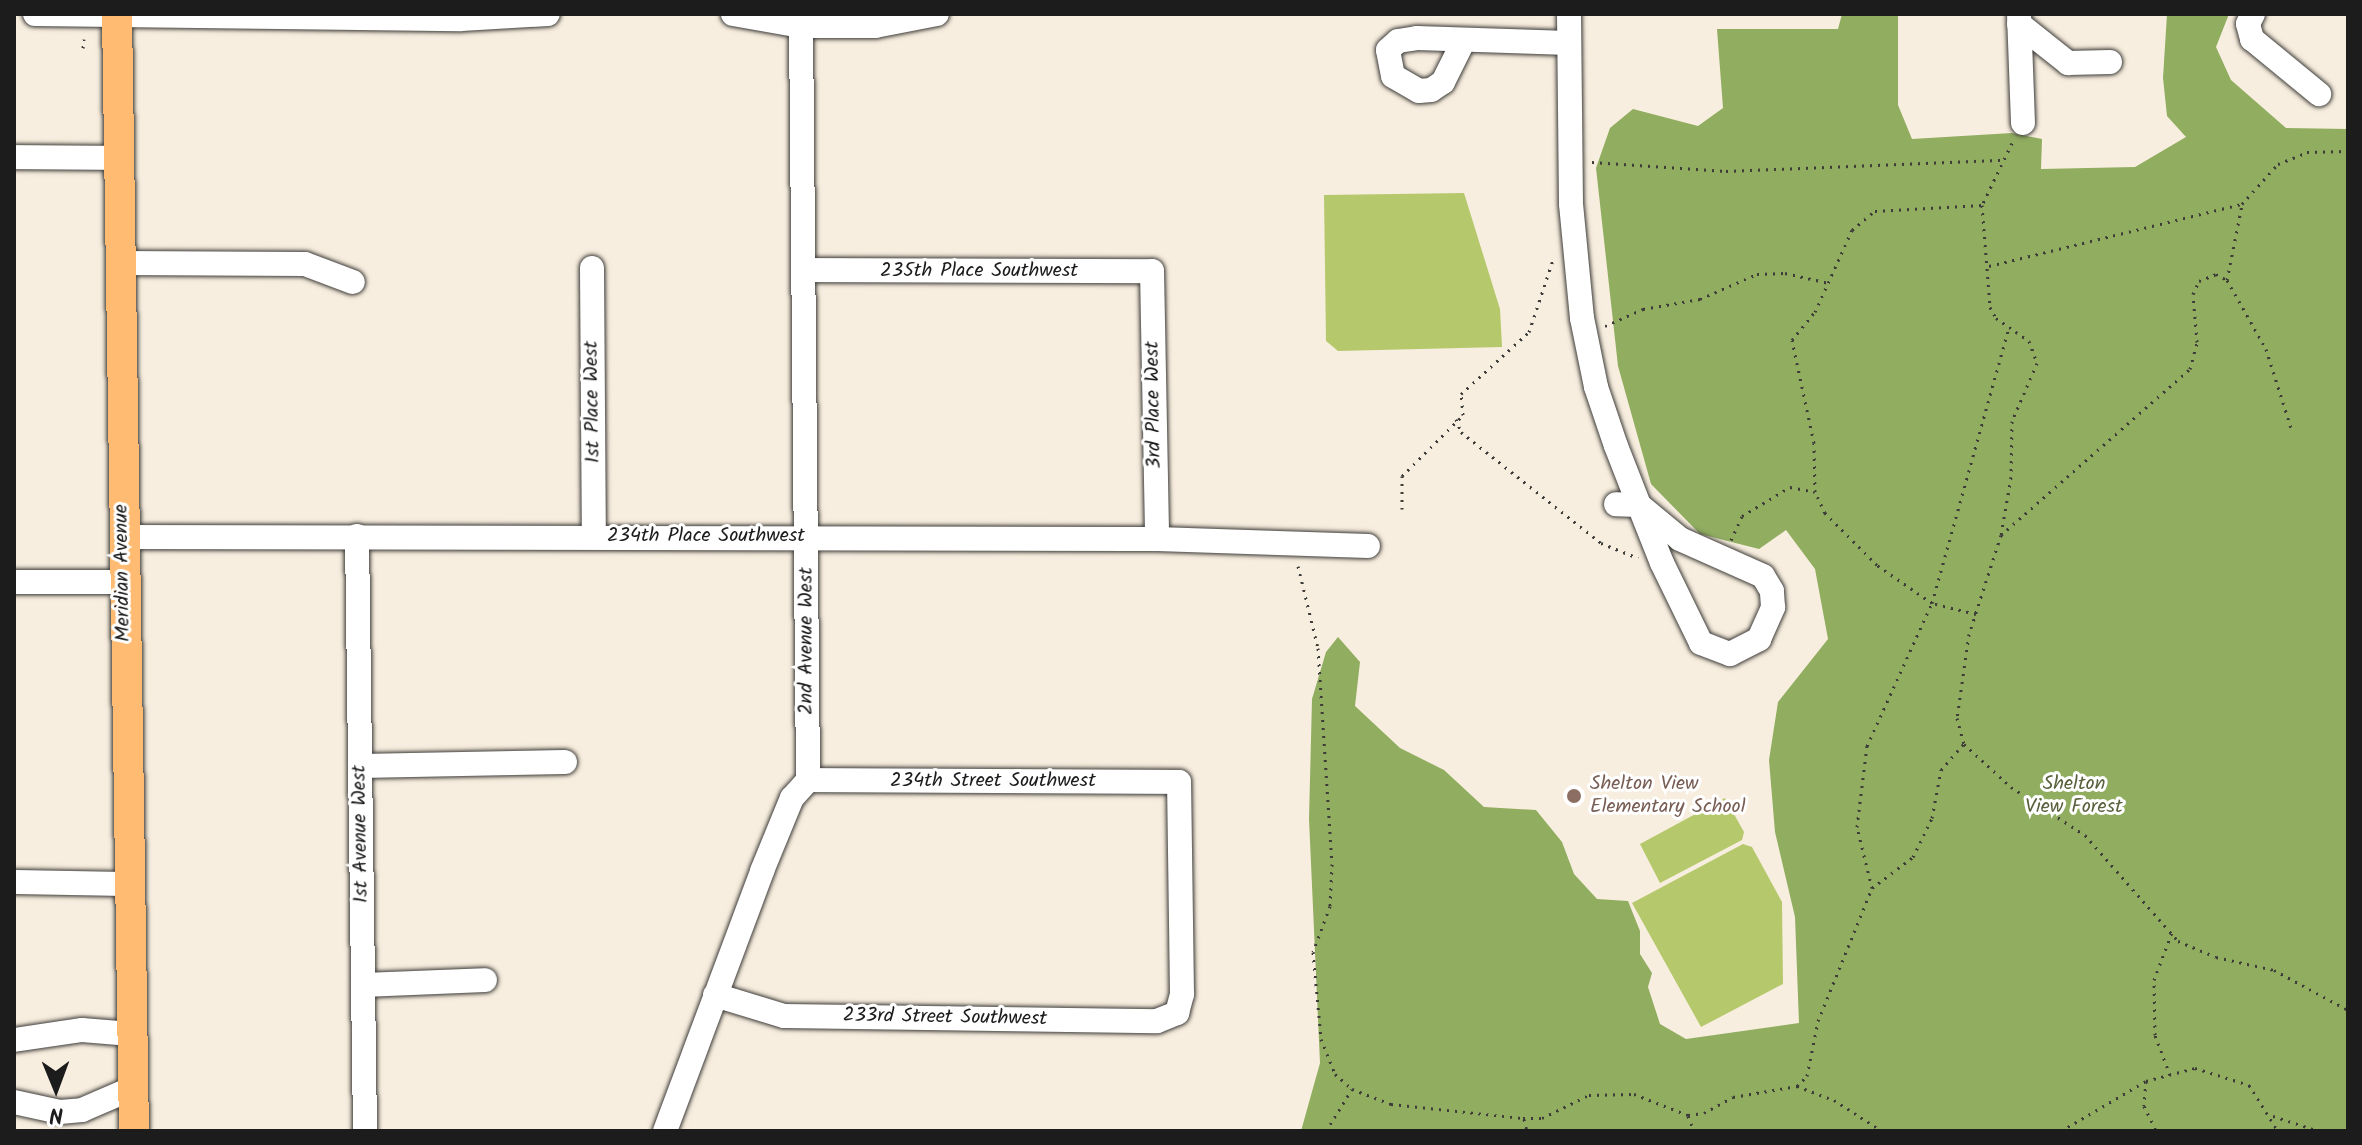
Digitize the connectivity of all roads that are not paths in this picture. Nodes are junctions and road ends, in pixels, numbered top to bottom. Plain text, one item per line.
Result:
1 (35, 14) edge
2 (117, 14) edge
3 (548, 14) edge
4 (733, 14) edge
5 (937, 14) edge
6 (1569, 14) edge
7 (2253, 14) edge
8 (276, 15) edge
9 (2019, 19) edge
10 (801, 26) junction
11 (1464, 40) dead end
12 (1569, 43) junction
13 (2110, 62) dead end
14 (2319, 94) dead end
15 (2023, 123) road end
16 (14, 157) edge
17 (119, 158) junction
18 (120, 263) junction
19 (592, 268) dead end
20 (805, 270) junction
21 (1152, 271) joint
22 (353, 282) dead end
23 (1628, 505) junction
24 (357, 536) junction
25 (594, 536) junction
26 (807, 536) junction
27 (123, 537) junction
28 (1157, 539) junction
29 (1368, 546) dead end
30 (14, 582) edge
31 (123, 582) junction
32 (565, 762) dead end
33 (360, 766) junction
34 (808, 780) junction
35 (14, 882) edge
36 (127, 884) junction
37 (485, 980) dead end
38 (363, 985) junction
39 (715, 995) junction
40 (1177, 1013) joint
41 (131, 1034) junction
42 (14, 1040) edge
43 (133, 1088) junction
44 (14, 1102) edge
45 (134, 1131) edge
46 (365, 1131) edge
47 (665, 1131) edge

1 - 2 street
2 - 8 street
2 - 17 main road, Meridian Avenue
3 - 8 street
4 - 10 street
5 - 10 street
6 - 12 street
7 - 14 street
9 - 13 street
9 - 15 street
10 - 20 street, 2nd Avenue West
11 - 12 street
12 - 23 street
16 - 17 street
17 - 18 main road, Meridian Avenue
18 - 22 street
18 - 27 main road, Meridian Avenue
19 - 25 street, 1st Place West
20 - 21 street, 235th Place Southwest
20 - 26 street, 2nd Avenue West
21 - 28 street, 3rd Place West
23 - 23 street
24 - 25 street, 234th Place Southwest
24 - 27 street, 234th Place Southwest
24 - 33 street, 1st Avenue West
25 - 26 street, 234th Place Southwest
26 - 28 street, 234th Place Southwest
26 - 34 street, 2nd Avenue West
27 - 31 main road, Meridian Avenue
28 - 29 street, 234th Place Southwest
30 - 31 street
31 - 36 main road, Meridian Avenue
32 - 33 street
33 - 38 street, 1st Avenue West
34 - 39 street
34 - 40 street, 234th Street Southwest
35 - 36 street
36 - 41 main road, Meridian Avenue
37 - 38 street
38 - 46 street, 1st Avenue West
39 - 40 street, 233rd Street Southwest
39 - 47 street
41 - 42 street
41 - 43 main road, Meridian Avenue
43 - 44 street
43 - 45 main road, Meridian Avenue

